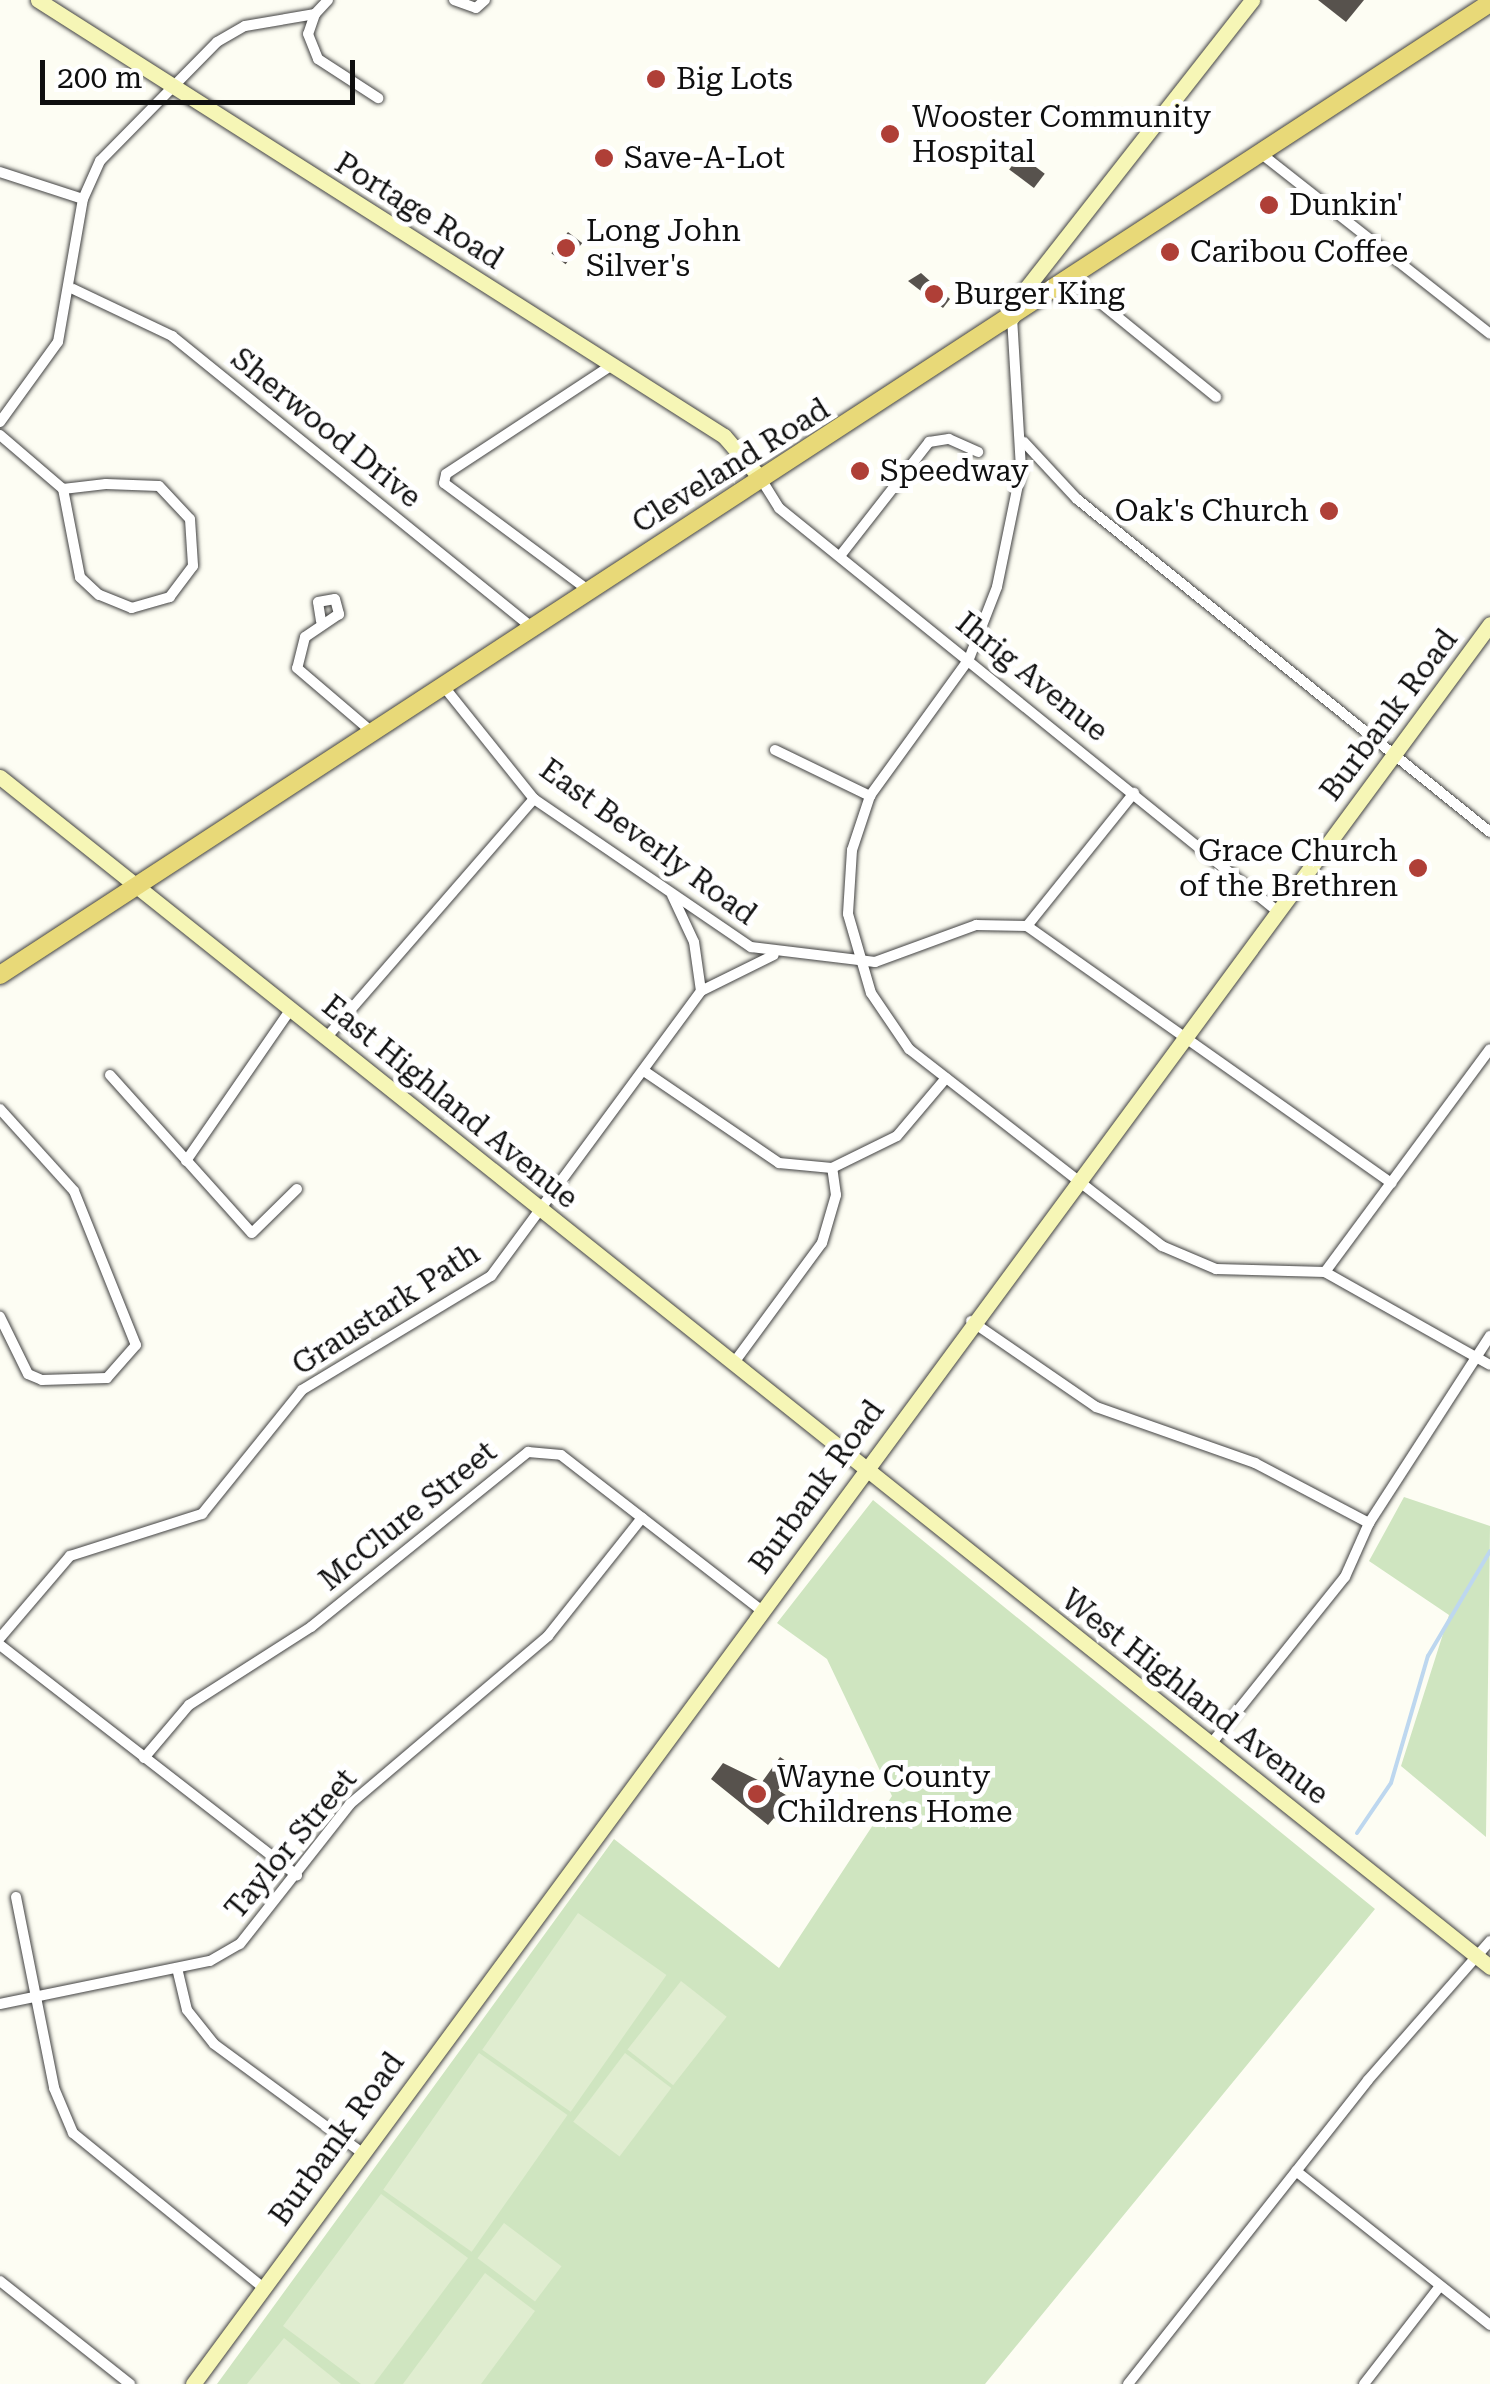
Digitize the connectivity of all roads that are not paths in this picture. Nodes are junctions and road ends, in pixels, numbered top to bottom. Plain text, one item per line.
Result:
1 (38, 0) edge
2 (328, 0) edge
3 (454, 0) edge
4 (485, 0) edge
5 (1252, 0) edge
6 (1490, 3) edge
7 (315, 14) junction
8 (175, 89) junction
9 (378, 98) dead end
10 (1258, 152) junction
11 (0, 172) edge
12 (83, 199) junction
13 (1070, 279) junction
14 (73, 289) junction
15 (1012, 317) junction
16 (1490, 334) edge
17 (612, 365) junction
18 (1216, 397) dead end
19 (0, 422) edge
20 (0, 435) edge
21 (1022, 438) junction
22 (978, 452) dead end
23 (761, 479) junction
24 (63, 489) junction
25 (840, 556) junction
26 (588, 590) junction
27 (321, 621) dead end
28 (1490, 624) edge
29 (533, 628) junction
30 (969, 658) junction
31 (444, 688) junction
32 (373, 733) junction
33 (775, 750) dead end
34 (1392, 756) junction
35 (0, 777) edge
36 (1134, 793) junction
37 (870, 796) junction
38 (534, 798) junction
39 (1490, 832) edge
40 (140, 888) junction
41 (672, 894) junction
42 (1277, 911) junction
43 (1027, 926) junction
44 (775, 954) junction
45 (858, 962) junction
46 (0, 975) edge
47 (701, 991) junction
48 (292, 1009) junction
49 (326, 1038) junction
50 (1181, 1038) junction
51 (1490, 1049) edge
52 (646, 1073) junction
53 (110, 1076) dead end
54 (946, 1078) junction
55 (0, 1109) edge
56 (186, 1161) junction
57 (832, 1168) junction
58 (1077, 1178) junction
59 (1392, 1183) junction
60 (297, 1188) dead end
61 (543, 1212) junction
62 (1325, 1272) junction
63 (0, 1317) edge
64 (971, 1321) junction
65 (1490, 1336) edge
66 (1474, 1357) junction
67 (733, 1364) junction
68 (1490, 1365) edge
69 (865, 1470) junction
70 (642, 1518) junction
71 (1369, 1524) junction
72 (760, 1610) junction
73 (0, 1641) edge
74 (1210, 1744) junction
75 (144, 1758) junction
76 (297, 1875) junction
77 (16, 1897) dead end
78 (1490, 1942) edge
79 (1484, 1962) edge
80 (177, 1968) junction
81 (34, 1997) junction
82 (0, 2004) edge
83 (361, 2152) junction
84 (1296, 2172) junction
85 (0, 2281) edge
86 (1440, 2286) junction
87 (264, 2288) junction
88 (1490, 2325) edge
89 (130, 2384) edge
90 (193, 2384) edge
91 (1128, 2384) edge
92 (1364, 2384) edge

1 - 8 main road, Portage Road
2 - 7 street
3 - 4 street
5 - 15 main road
6 - 10 main road, Cleveland Road
7 - 8 street
7 - 9 street
8 - 12 street
8 - 17 main road, Portage Road
10 - 13 main road, Cleveland Road
10 - 16 street
11 - 12 street
12 - 14 street
13 - 15 main road, Cleveland Road
13 - 18 street
14 - 19 street
14 - 29 street, Sherwood Drive
15 - 21 street
15 - 23 main road, Cleveland Road
17 - 23 main road, Portage Road
17 - 26 street
20 - 24 street
21 - 30 street
21 - 34 street
22 - 25 street
23 - 25 street, Ihrig Avenue
23 - 26 main road, Cleveland Road
24 - 24 street
25 - 30 street, Ihrig Avenue
26 - 29 main road, Cleveland Road
27 - 32 street
28 - 34 main road, Burbank Road
29 - 31 main road, Cleveland Road
30 - 36 street, Ihrig Avenue
30 - 37 street
31 - 32 main road, Cleveland Road
31 - 38 street, East Beverly Road
32 - 40 main road, Cleveland Road
33 - 37 street
34 - 39 street
34 - 42 main road, Burbank Road
35 - 40 main road, East Highland Avenue
36 - 42 street, Ihrig Avenue
36 - 43 street
37 - 45 street
38 - 41 street, East Beverly Road
38 - 49 street
40 - 46 main road, Cleveland Road
40 - 48 main road, East Highland Avenue
41 - 44 street, East Beverly Road
41 - 47 street
42 - 50 main road, Burbank Road
43 - 45 street, East Beverly Road
43 - 50 street
44 - 45 street, East Beverly Road
44 - 47 street, Graustark Path
45 - 54 street
47 - 52 street, Graustark Path
48 - 49 main road, East Highland Avenue
48 - 56 street
49 - 61 main road, East Highland Avenue
50 - 58 main road, Burbank Road
50 - 59 street
51 - 59 street
52 - 57 street
52 - 61 street, Graustark Path
53 - 56 street
54 - 57 street
54 - 58 street
55 - 63 street
56 - 60 street
57 - 67 street
58 - 62 street
58 - 64 main road, Burbank Road
59 - 62 street
61 - 67 main road, East Highland Avenue
61 - 73 street, Graustark Path
62 - 66 street
64 - 69 main road, Burbank Road
64 - 71 street
65 - 66 street
66 - 68 street
66 - 71 street
67 - 69 main road, East Highland Avenue
69 - 72 main road, Burbank Road
69 - 74 main road, West Highland Avenue
70 - 72 street, McClure Street
70 - 75 street, McClure Street
70 - 76 street, Taylor Street
71 - 74 street
72 - 83 main road, Burbank Road
73 - 75 street
74 - 79 main road, West Highland Avenue
75 - 76 street
76 - 80 street, Taylor Street
77 - 81 street
78 - 79 street
79 - 84 street
80 - 81 street, Taylor Street
80 - 83 street
81 - 82 street, Taylor Street
81 - 87 street
83 - 87 main road, Burbank Road
84 - 86 street
84 - 91 street
85 - 89 street
86 - 88 street
86 - 92 street
87 - 90 main road, Burbank Road

